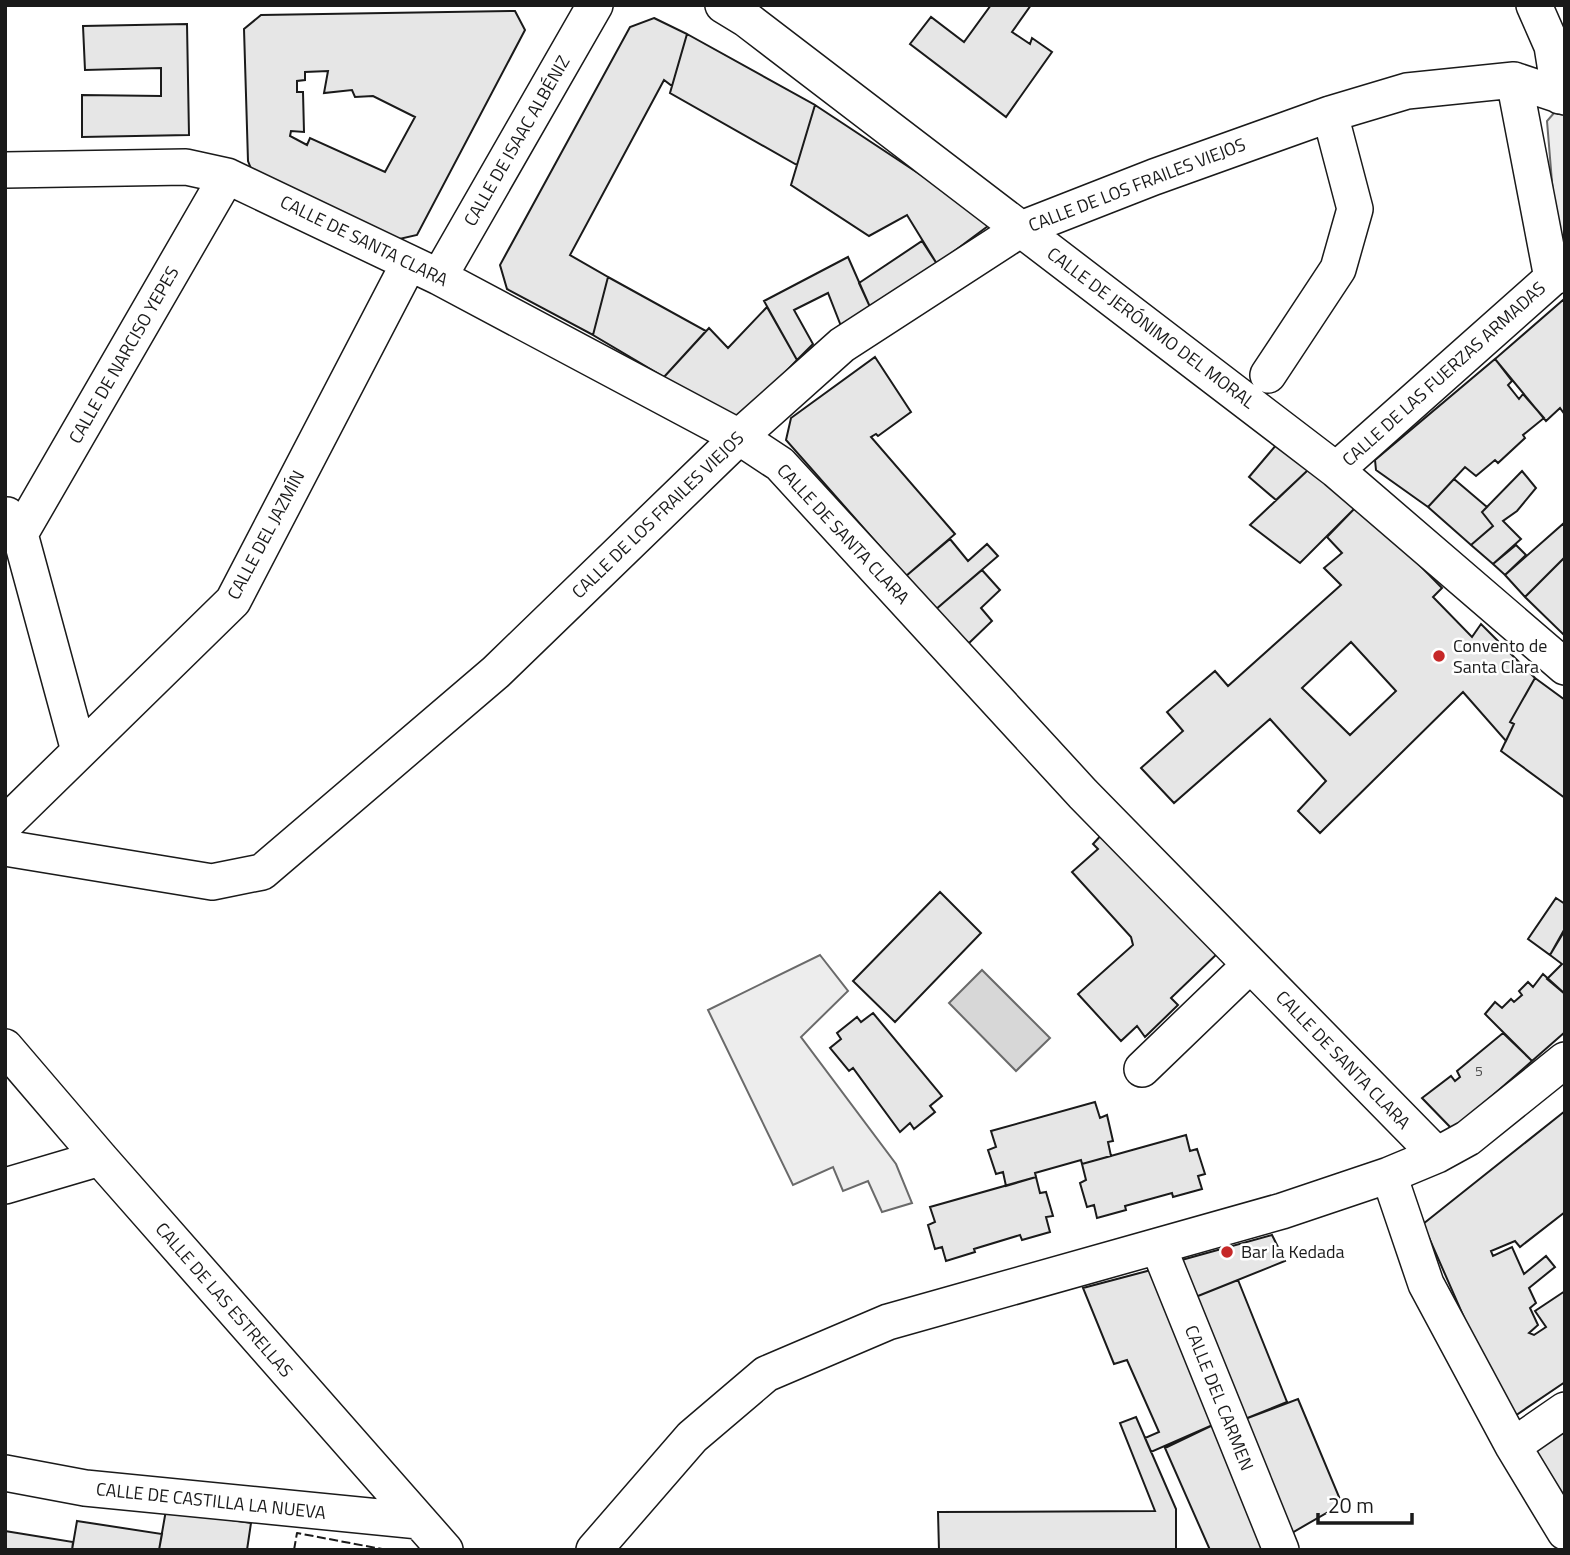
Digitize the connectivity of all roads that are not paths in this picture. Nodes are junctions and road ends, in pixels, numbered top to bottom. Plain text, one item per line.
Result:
1 (595, 5) edge
2 (723, 5) edge
3 (1534, 5) edge
4 (1558, 38) edge
5 (1514, 80) junction
6 (1562, 97) edge
7 (1330, 114) junction
8 (5, 170) edge
9 (227, 176) junction
10 (1021, 229) junction
11 (424, 270) junction
12 (1558, 275) edge
13 (1268, 375) dead end
14 (739, 437) junction
15 (1336, 470) junction
16 (13, 523) edge
17 (1565, 667) edge
18 (79, 751) junction
19 (5, 824) edge
20 (5, 848) edge
21 (1250, 965) junction
22 (5, 1047) edge
23 (1565, 1060) edge
24 (1142, 1069) dead end
25 (1437, 1155) junction
26 (100, 1158) junction
27 (1389, 1175) junction
28 (5, 1186) edge
29 (1158, 1246) junction
30 (1565, 1410) edge
31 (1514, 1446) junction
32 (5, 1473) edge
33 (419, 1521) junction
34 (1565, 1532) edge
35 (445, 1550) edge
36 (594, 1550) edge
37 (1281, 1550) edge

1 - 11 street, CALLE DE ISAAC ALBÉNIZ
2 - 10 street, CALLE DE JERÓNIMO DEL MORAL
3 - 4 street
4 - 6 street
5 - 6 street
5 - 7 street, CALLE DE LOS FRAILES VIEJOS
5 - 12 street
7 - 10 street, CALLE DE LOS FRAILES VIEJOS
7 - 13 street
8 - 9 street, CALLE DE SANTA CLARA
9 - 11 street, CALLE DE SANTA CLARA
9 - 16 street, CALLE DE NARCISO YEPES
10 - 14 street, CALLE DE LOS FRAILES VIEJOS
10 - 15 street, CALLE DE JERÓNIMO DEL MORAL
11 - 14 street, CALLE DE SANTA CLARA
11 - 18 street, CALLE DEL JAZMÍN
12 - 15 street, CALLE DE LAS FUERZAS ARMADAS
14 - 20 street, CALLE DE LOS FRAILES VIEJOS
14 - 21 street, CALLE DE SANTA CLARA
15 - 17 street, CALLE DE JERÓNIMO DEL MORAL
16 - 18 street
18 - 19 street, CALLE DEL JAZMÍN
21 - 24 street
21 - 25 street, CALLE DE SANTA CLARA
22 - 26 street, CALLE DE LAS ESTRELLAS
23 - 25 street
25 - 27 street
26 - 28 street
26 - 33 street, CALLE DE LAS ESTRELLAS
27 - 29 street
27 - 31 street
29 - 36 street
29 - 37 street, CALLE DEL CARMEN
30 - 31 street
31 - 34 street
32 - 33 street, CALLE DE CASTILLA LA NUEVA
33 - 35 street, CALLE DE LAS ESTRELLAS

